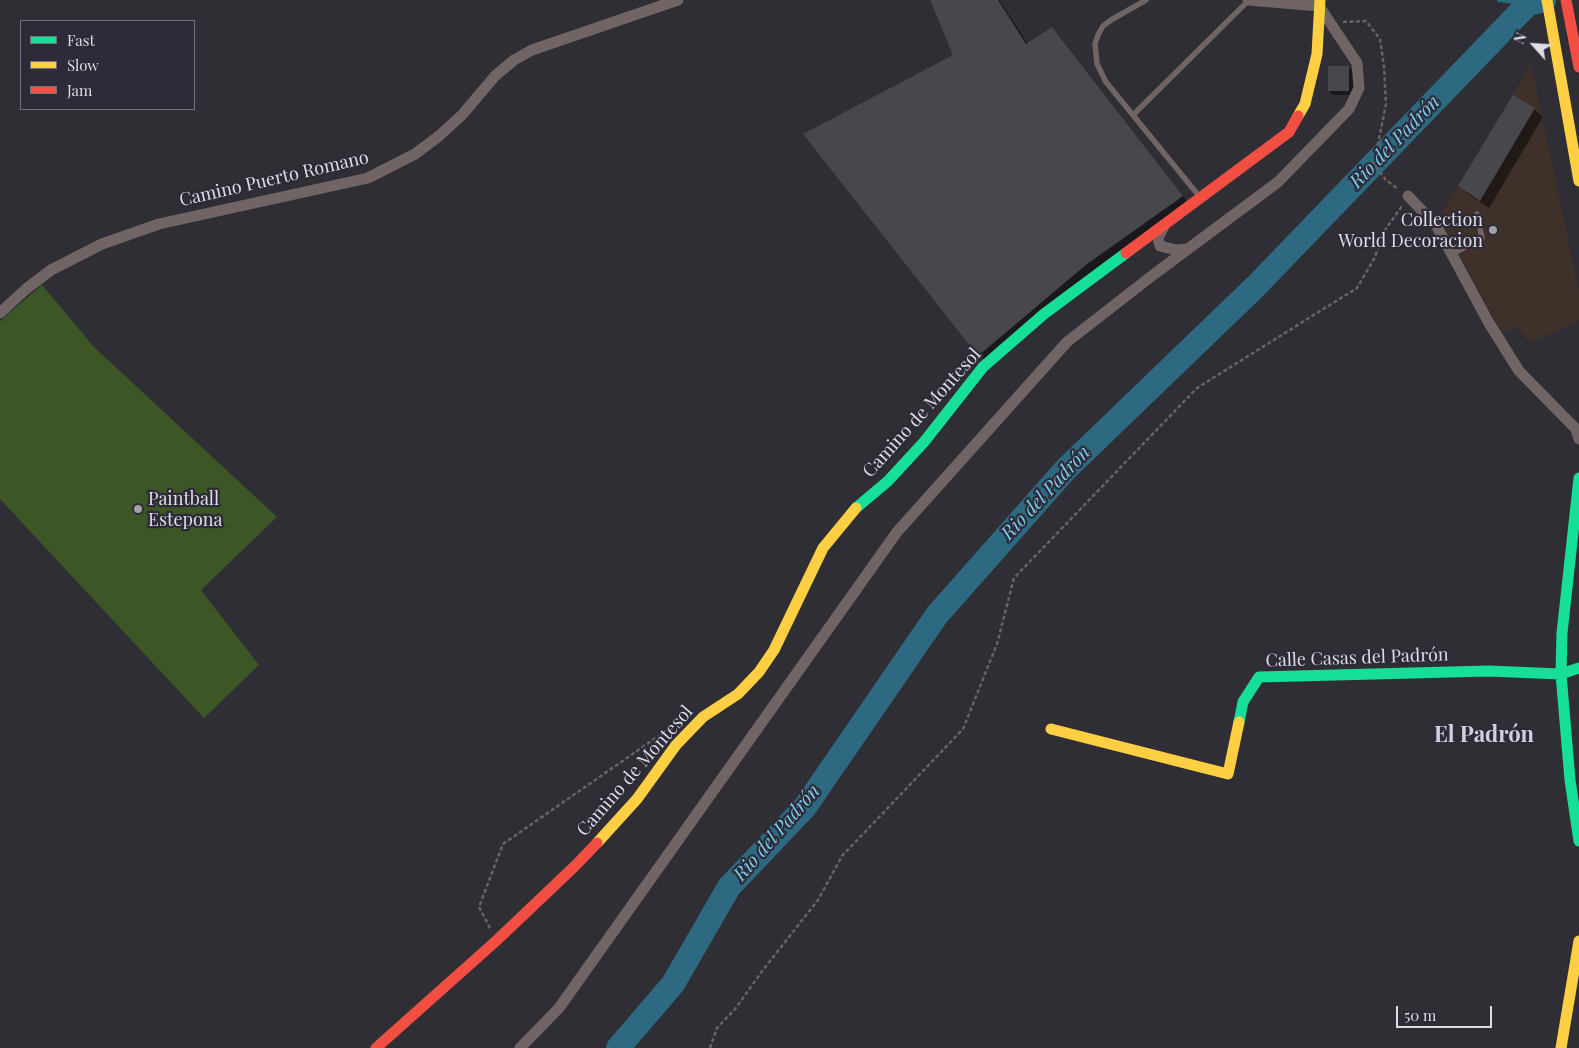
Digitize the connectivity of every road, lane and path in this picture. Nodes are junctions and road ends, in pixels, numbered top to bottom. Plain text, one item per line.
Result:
1 (678, 0) edge
2 (1146, 0) edge
3 (1249, 0) edge
4 (1547, 0) edge
5 (1566, 0) edge
6 (1320, 3) edge
7 (1330, 22) junction
8 (1579, 67) edge
9 (1133, 115) junction
10 (1579, 181) edge
11 (1408, 196) junction
12 (1200, 198) junction
13 (1477, 214) dead end
14 (1165, 224) junction
15 (1188, 249) junction
16 (1452, 254) junction
17 (0, 312) edge
18 (1579, 439) edge
19 (1579, 478) edge
20 (1579, 668) edge
21 (1561, 674) junction
22 (1579, 676) edge
23 (675, 725) dead end
24 (1051, 729) dead end
25 (1579, 841) edge
26 (496, 941) junction
27 (1579, 941) edge
28 (376, 1048) edge
29 (520, 1048) edge
30 (710, 1048) edge
31 (1560, 1048) edge

1 - 17 street, Camino Puerto Romano
2 - 9 lane
3 - 6 street
3 - 9 lane
4 - 10 main road
5 - 8 main road
6 - 7 street
6 - 12 main road, Camino de Montesol
7 - 11 path
7 - 15 street
9 - 12 lane
11 - 16 street
11 - 30 path
12 - 14 main road, Camino de Montesol
13 - 16 lane
14 - 15 street
14 - 26 main road, Camino de Montesol
15 - 29 street
16 - 18 street
19 - 21 main road
20 - 21 main road
21 - 22 main road
21 - 24 main road, Calle Casas del Padrón
21 - 25 main road
23 - 26 path
26 - 28 main road, Camino de Montesol
27 - 31 main road

